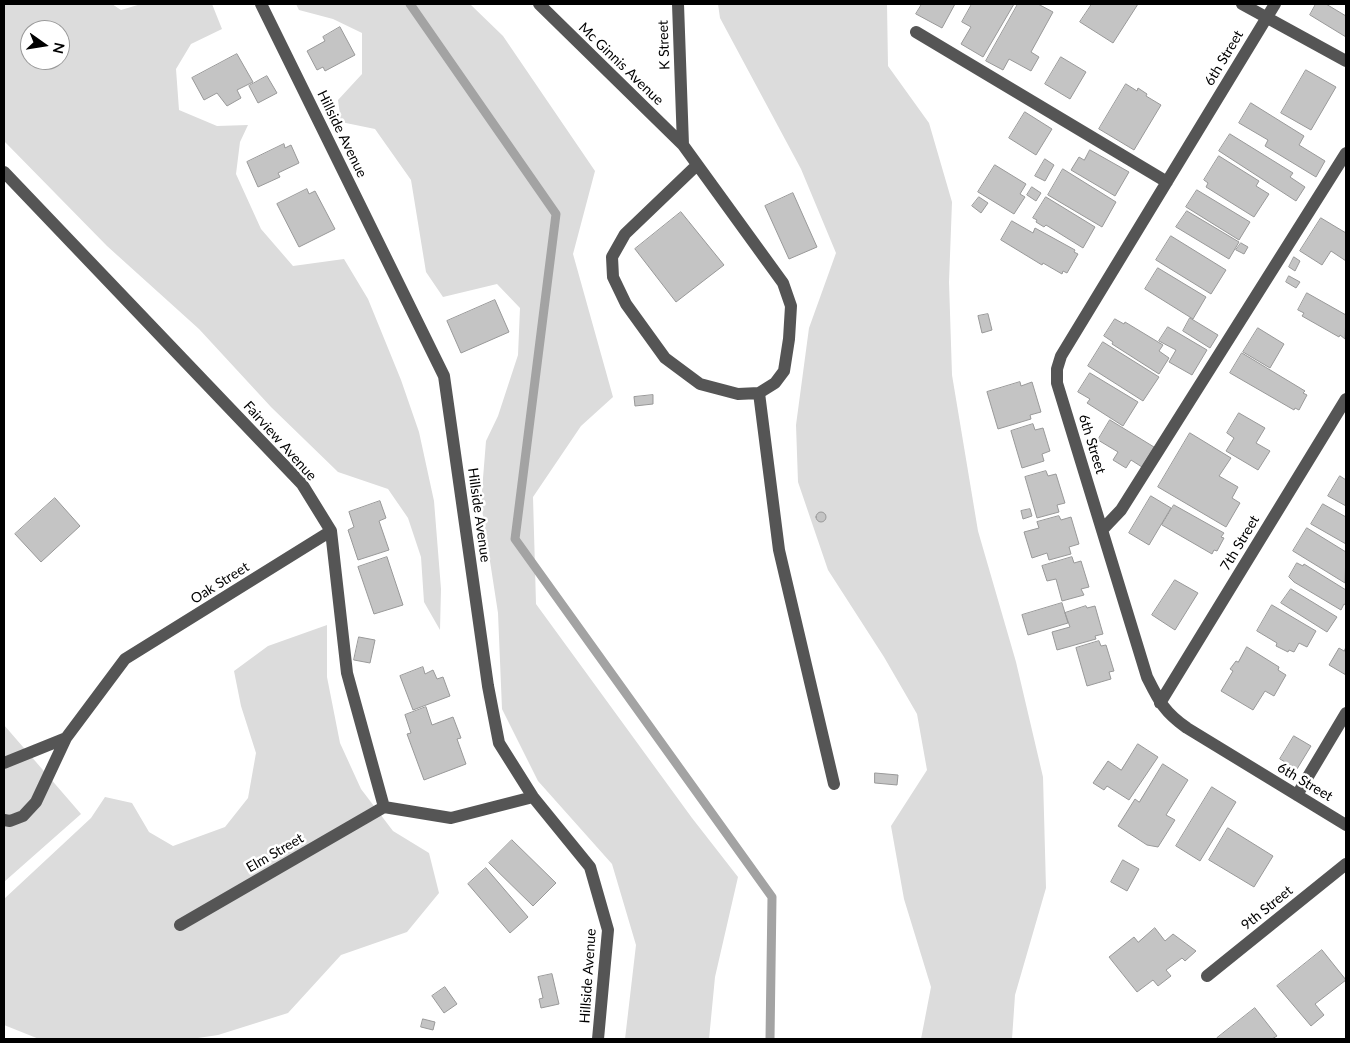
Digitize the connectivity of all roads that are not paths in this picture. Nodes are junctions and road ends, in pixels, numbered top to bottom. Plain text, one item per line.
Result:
1 (261, 4) edge
2 (539, 4) edge
3 (678, 4) edge
4 (1242, 4) edge
5 (1275, 4) edge
6 (1267, 17) junction
7 (916, 32) dead end
8 (1346, 61) edge
9 (683, 145) junction
10 (1346, 154) edge
11 (697, 165) junction
12 (4, 172) edge
13 (1167, 182) junction
14 (759, 393) junction
15 (1346, 399) edge
16 (1102, 530) junction
17 (331, 531) junction
18 (1160, 703) junction
19 (1346, 713) edge
20 (66, 738) junction
21 (4, 764) edge
22 (834, 784) dead end
23 (1297, 795) junction
24 (533, 797) junction
25 (384, 807) junction
26 (4, 820) edge
27 (1346, 825) edge
28 (1346, 864) edge
29 (180, 925) dead end
30 (1207, 976) dead end
31 (598, 1039) edge

1 - 24 street, Hillside Avenue
2 - 9 street, Mc Ginnis Avenue
3 - 9 street, K Street
4 - 6 street
5 - 6 street, 6th Street
6 - 8 street
6 - 13 street, 6th Street
7 - 13 street
9 - 11 street, Mc Ginnis Avenue
10 - 16 street
11 - 14 street, Mc Ginnis Avenue
11 - 14 street
12 - 17 street, Fairview Avenue
13 - 16 street, 6th Street
14 - 22 street
15 - 18 street, 7th Street
16 - 18 street, 6th Street
17 - 20 street, Oak Street
17 - 25 street, Fairview Avenue
18 - 23 street, 6th Street
19 - 23 street
20 - 21 street
20 - 26 street
23 - 27 street, 6th Street
24 - 25 street
24 - 31 street, Hillside Avenue
25 - 29 street, Elm Street
28 - 30 street, 9th Street

